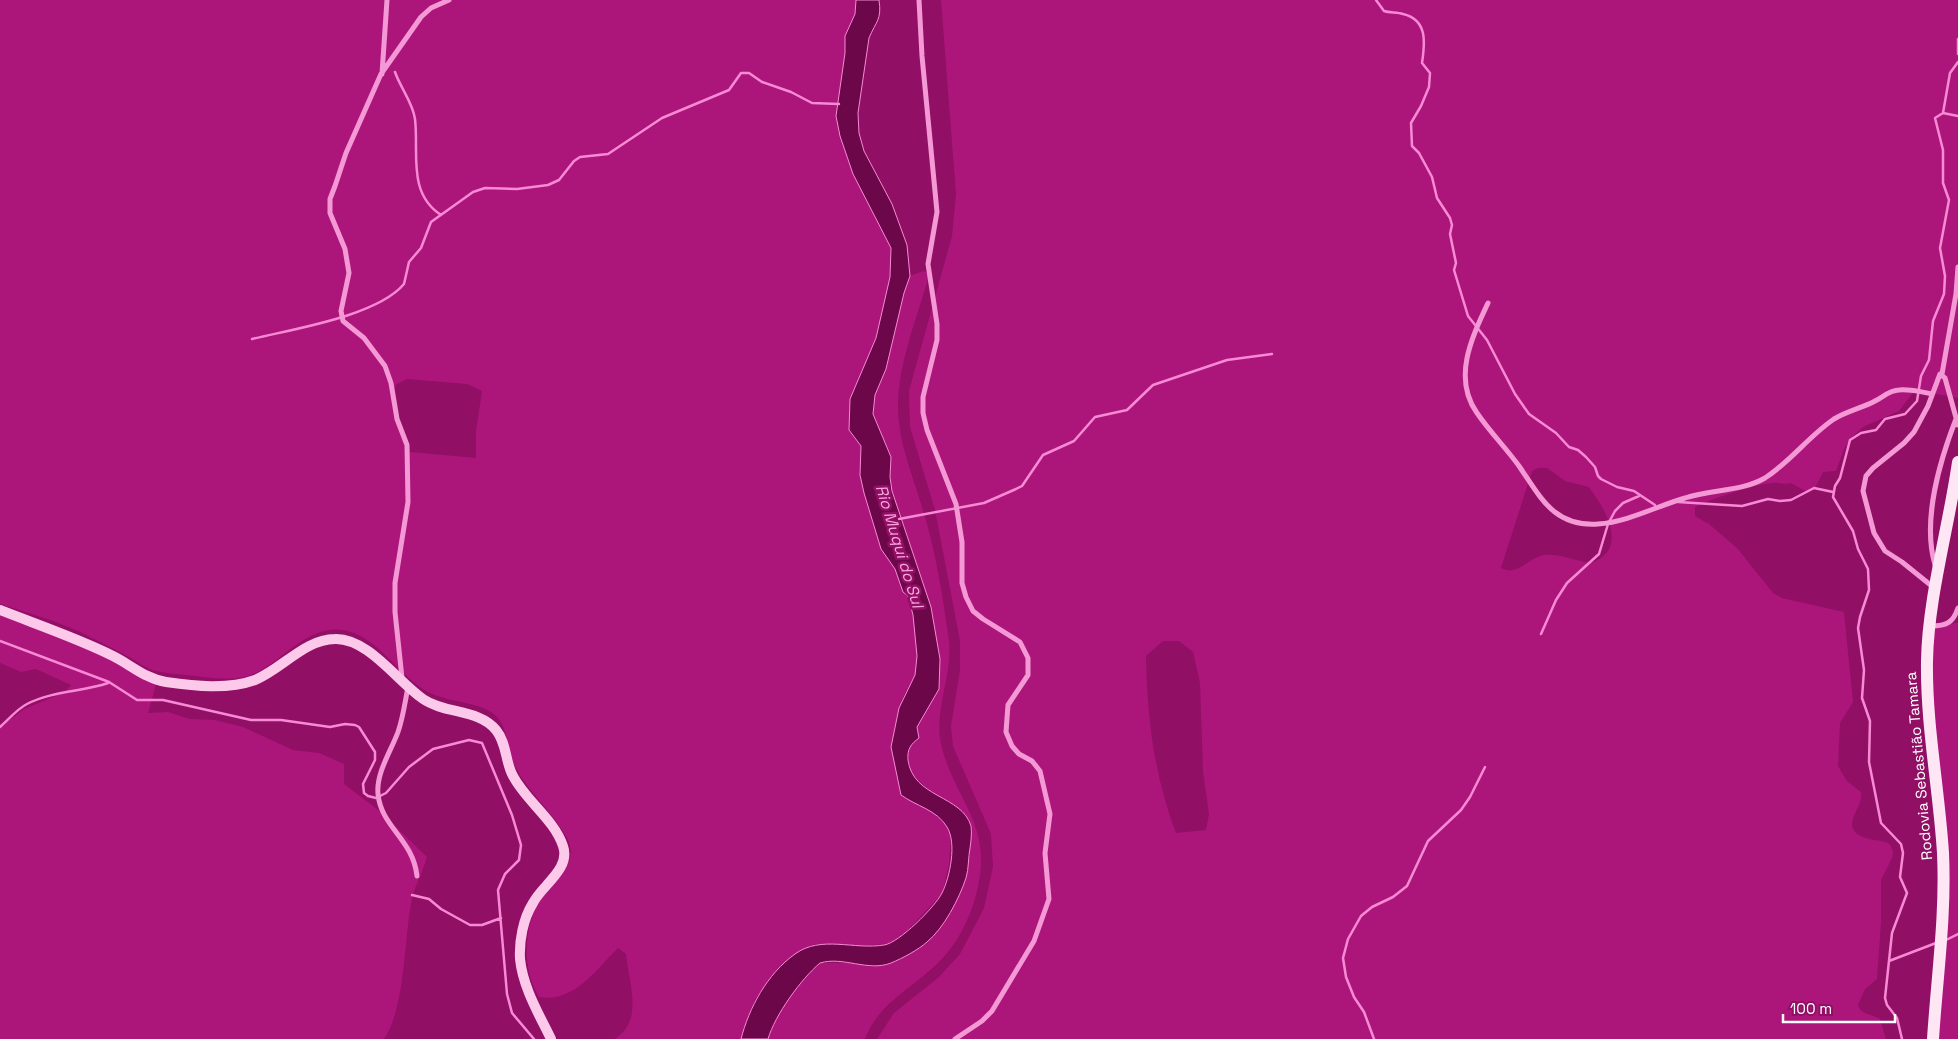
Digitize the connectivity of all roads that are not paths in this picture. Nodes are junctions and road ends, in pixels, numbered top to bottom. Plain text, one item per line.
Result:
1 (387, 0) edge
2 (449, 0) edge
3 (919, 0) edge
4 (382, 74) junction
5 (1958, 267) edge
6 (1488, 303) dead end
7 (1942, 374) junction
8 (1932, 394) junction
9 (1956, 419) junction
10 (1958, 425) edge
11 (1958, 462) edge
12 (1938, 575) junction
13 (1935, 589) junction
14 (1958, 608) edge
15 (0, 610) edge
16 (1930, 626) junction
17 (405, 683) junction
18 (416, 876) dead end
19 (551, 1039) edge
20 (955, 1039) edge
21 (1933, 1039) edge

1 - 4 street
2 - 4 street
3 - 20 street
4 - 17 street
5 - 7 street
6 - 8 street
7 - 8 street
7 - 9 street
8 - 13 street
9 - 10 street
9 - 12 street
11 - 12 main road, Rodovia Sebastião Tamara
12 - 13 main road, Rodovia Sebastião Tamara
13 - 16 main road, Rodovia Sebastião Tamara
14 - 16 street
15 - 17 main road
16 - 21 main road, Rodovia Sebastião Tamara
17 - 18 street
17 - 19 main road

